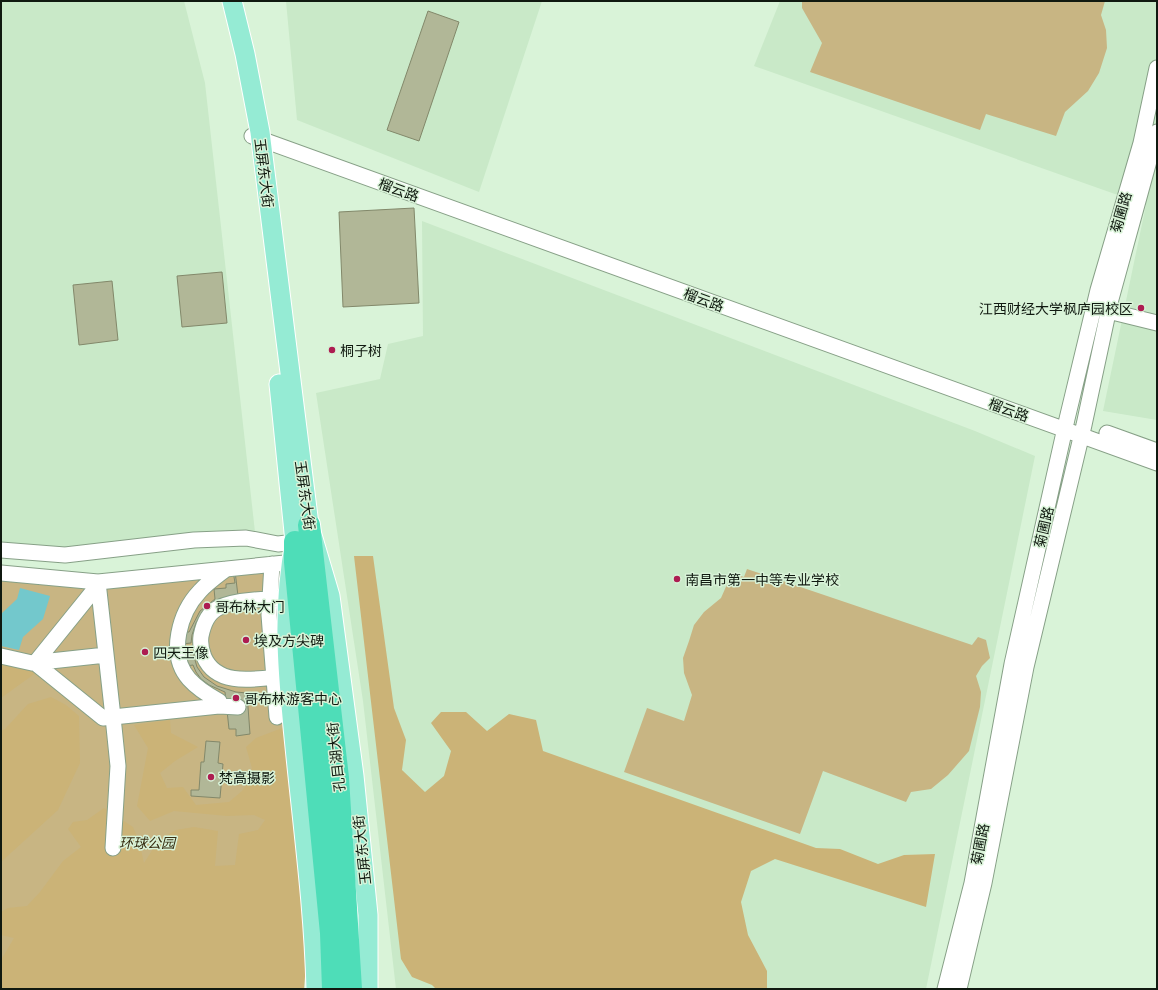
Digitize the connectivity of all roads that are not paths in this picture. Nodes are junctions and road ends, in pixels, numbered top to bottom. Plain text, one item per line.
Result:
1 (222, 1) edge
2 (232, 1) edge
3 (1157, 68) edge
4 (1157, 132) edge
5 (256, 134) junction
6 (1157, 157) edge
7 (1135, 210) junction
8 (1108, 311) junction
9 (1157, 323) edge
10 (1066, 424) junction
11 (1082, 430) junction
12 (1157, 451) edge
13 (1157, 463) edge
14 (309, 525) junction
15 (1, 550) edge
16 (298, 557) junction
17 (272, 564) junction
18 (226, 569) junction
19 (1, 573) edge
20 (98, 583) junction
21 (279, 599) junction
22 (1, 656) edge
23 (106, 656) junction
24 (35, 663) junction
25 (280, 676) junction
26 (220, 706) junction
27 (238, 707) dead end
28 (113, 717) junction
29 (277, 717) dead end
30 (113, 848) dead end
31 (316, 989) edge
32 (333, 989) edge
33 (351, 989) edge
34 (368, 989) edge
35 (944, 989) edge
36 (959, 989) edge

1 - 5 main road, 玉屏东大街
2 - 5 main road, 玉屏东大街
3 - 10 street, 菊圃路
4 - 7 street, 菊圃路
5 - 10 street, 榴云路
5 - 14 main road, 玉屏东大街
5 - 16 main road, 玉屏东大街
6 - 7 street
7 - 8 street, 菊圃路
8 - 9 street
8 - 11 street, 菊圃路
10 - 11 street, 榴云路
10 - 35 street, 菊圃路
11 - 12 street, 榴云路
11 - 13 street, 榴云路
11 - 36 street, 菊圃路
14 - 16 highway, 孔目湖大街
14 - 34 main road, 玉屏东大街
15 - 16 street
16 - 17 street
16 - 21 main road, 玉屏东大街
16 - 32 highway, 孔目湖大街
16 - 33 highway, 孔目湖大街
17 - 18 street
17 - 21 street
18 - 20 street
18 - 26 street
19 - 20 street
20 - 23 street
20 - 24 street
21 - 25 main road, 玉屏东大街
21 - 25 street
22 - 24 street
23 - 24 street
23 - 28 street
24 - 28 street
25 - 29 street
25 - 31 main road, 玉屏东大街
26 - 27 street
26 - 28 street
28 - 30 street

